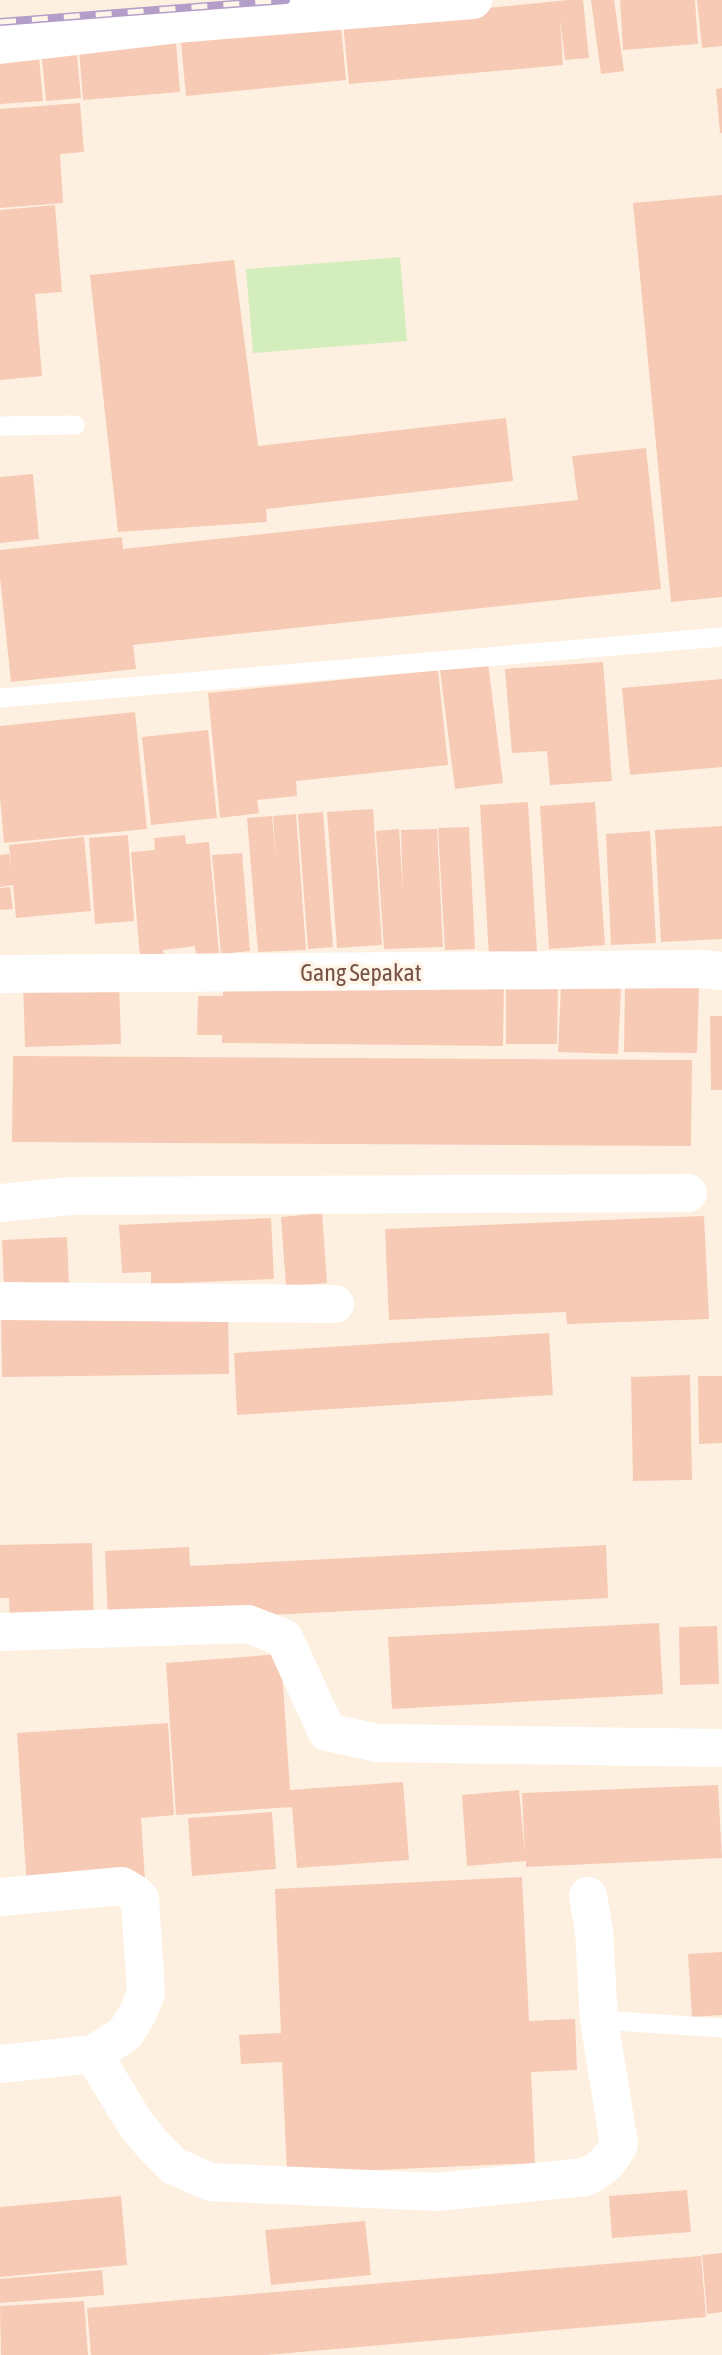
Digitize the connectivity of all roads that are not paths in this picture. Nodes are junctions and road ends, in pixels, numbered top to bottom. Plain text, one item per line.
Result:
1 (473, 0) edge
2 (0, 46) edge
3 (75, 425) dead end
4 (0, 426) edge
5 (722, 637) edge
6 (0, 698) edge
7 (722, 971) edge
8 (0, 974) edge
9 (688, 1193) dead end
10 (0, 1203) edge
11 (0, 1301) edge
12 (335, 1304) dead end
13 (0, 1632) edge
14 (722, 1748) edge
15 (587, 1896) dead end
16 (0, 1897) edge
17 (599, 2020) junction
18 (722, 2028) edge
19 (93, 2054) junction
20 (0, 2064) edge

1 - 2 street
3 - 4 lane
5 - 6 lane
7 - 8 street, Gang Sepakat
9 - 10 street
11 - 12 street
13 - 14 street
15 - 17 street
16 - 19 street
17 - 18 lane
17 - 19 street
19 - 20 street

